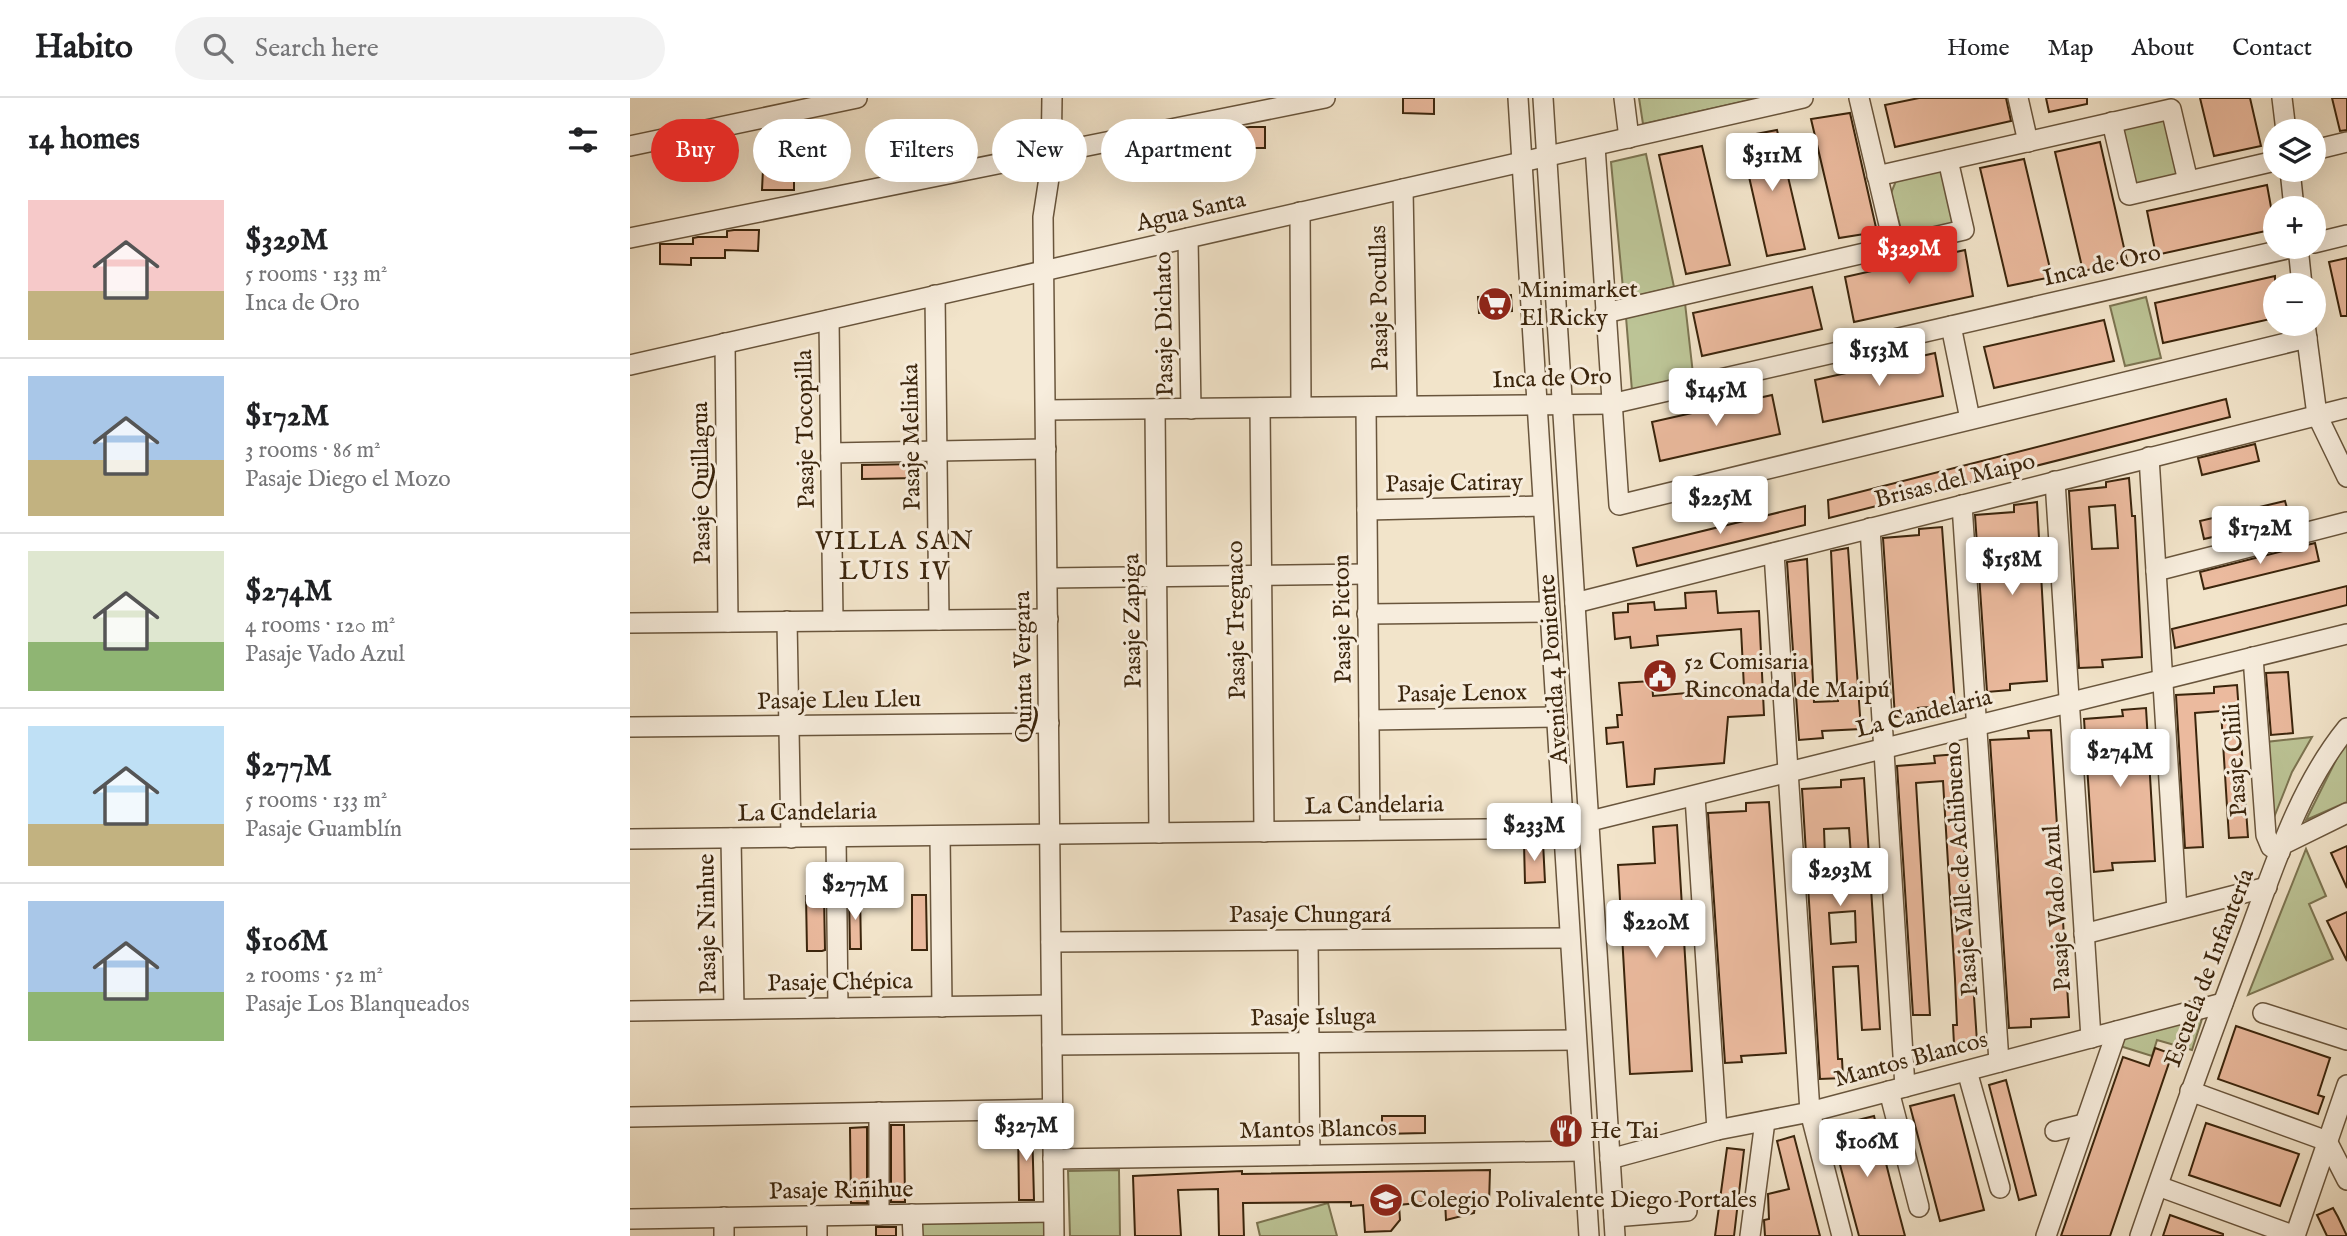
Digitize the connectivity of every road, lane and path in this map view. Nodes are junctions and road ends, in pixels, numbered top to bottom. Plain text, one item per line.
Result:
1 (857, 98) edge
2 (1052, 98) edge
3 (1325, 98) edge
4 (1518, 98) edge
5 (1543, 98) edge
6 (1624, 98) edge
7 (1803, 98) edge
8 (1859, 98) edge
9 (2018, 98) edge
10 (2282, 98) edge
11 (1052, 119) edge
12 (2285, 119) edge
13 (2112, 122) junction
14 (1629, 138) junction
15 (2028, 142) junction
16 (2347, 142) edge
17 (630, 146) edge
18 (1087, 146) edge
19 (1595, 146) junction
20 (2326, 146) edge
21 (1546, 156) junction
22 (1948, 160) junction
23 (1520, 162) junction
24 (992, 165) edge
25 (2263, 165) edge
26 (1877, 176) junction
27 (2188, 181) junction
28 (1047, 182) edge
29 (1403, 189) junction
30 (1300, 212) junction
31 (2347, 235) edge
32 (630, 238) edge
33 (1188, 238) junction
34 (2326, 240) edge
35 (1894, 246) junction
36 (2263, 255) edge
37 (1045, 270) junction
38 (935, 295) junction
39 (1605, 313) junction
40 (829, 320) junction
41 (1951, 326) junction
42 (2287, 336) edge
43 (2307, 336) edge
44 (725, 343) junction
45 (630, 365) edge
46 (1611, 404) junction
47 (1536, 405) junction
48 (1562, 405) junction
49 (1407, 406) junction
50 (1301, 407) junction
51 (1366, 407) junction
52 (1260, 408) junction
53 (2347, 408) edge
54 (1155, 409) junction
55 (1191, 409) junction
56 (1046, 410) junction
57 (2317, 415) junction
58 (1970, 419) junction
59 (1046, 449) junction
60 (937, 451) junction
61 (831, 453) junction
62 (2149, 457) junction
63 (2347, 477) edge
64 (2055, 481) junction
65 (1962, 505) junction
66 (1542, 506) junction
67 (1367, 510) junction
68 (2347, 522) edge
69 (1870, 528) junction
70 (1774, 553) junction
71 (2156, 571) junction
72 (1367, 574) junction
73 (1261, 575) junction
74 (1157, 577) junction
75 (1048, 579) junction
76 (1575, 603) junction
77 (1549, 612) junction
78 (1367, 614) junction
79 (1048, 618) junction
80 (939, 620) junction
81 (787, 621) junction
82 (833, 621) junction
83 (728, 622) junction
84 (630, 623) edge
85 (2347, 634) edge
86 (2253, 657) junction
87 (1553, 659) junction
88 (1578, 659) junction
89 (2162, 680) junction
90 (2069, 703) junction
91 (1557, 718) junction
92 (1368, 720) junction
93 (1049, 723) junction
94 (789, 726) junction
95 (1977, 726) junction
96 (630, 727) edge
97 (2347, 728) edge
98 (1884, 750) junction
99 (1788, 774) junction
100 (1695, 797) junction
101 (2347, 813) edge
102 (1589, 824) junction
103 (1562, 828) junction
104 (1370, 830) junction
105 (1264, 832) junction
106 (1159, 833) junction
107 (1050, 834) junction
108 (940, 836) junction
109 (836, 837) junction
110 (731, 838) junction
111 (791, 838) junction
112 (630, 839) edge
113 (2282, 848) junction
114 (2267, 887) junction
115 (2177, 910) junction
116 (2084, 934) junction
117 (1569, 937) junction
118 (1308, 940) junction
119 (1051, 942) junction
120 (2223, 1003) junction
121 (1051, 1005) junction
122 (942, 1007) junction
123 (838, 1008) junction
124 (734, 1009) junction
125 (630, 1011) edge
126 (2263, 1013) dead end
127 (2117, 1031) junction
128 (2091, 1038) junction
129 (1575, 1040) junction
130 (2347, 1040) edge
131 (1309, 1042) junction
132 (1052, 1045) junction
133 (1999, 1062) junction
134 (1967, 1071) junction
135 (2347, 1085) edge
136 (1897, 1089) junction
137 (2190, 1091) junction
138 (1052, 1108) junction
139 (879, 1112) junction
140 (1810, 1112) junction
141 (630, 1117) edge
142 (1765, 1121) junction
143 (2084, 1125) junction
144 (1717, 1130) junction
145 (2055, 1132) dead end
146 (2327, 1141) junction
147 (1583, 1151) junction
148 (1310, 1155) junction
149 (1053, 1159) junction
150 (1610, 1159) junction
151 (2347, 1180) edge
152 (2158, 1186) junction
153 (2000, 1188) dead end
154 (1919, 1207) dead end
155 (1687, 1211) dead end
156 (1054, 1212) junction
157 (912, 1214) junction
158 (879, 1215) junction
159 (817, 1216) junction
160 (630, 1219) edge
161 (1615, 1226) edge
162 (724, 1227) edge
163 (817, 1236) edge
164 (912, 1236) edge
165 (1054, 1236) edge
166 (1589, 1236) edge
167 (1750, 1236) edge
168 (1842, 1236) edge
169 (2045, 1236) edge
170 (2140, 1236) edge
171 (2295, 1236) edge

1 - 17 street
2 - 11 street, Quinta Vergara
3 - 18 street
4 - 23 street, Avenida 4 Poniente
5 - 21 street, Avenida 4 Poniente
6 - 14 street
7 - 14 street, Agua Santa
8 - 26 street
9 - 15 street
10 - 12 street
13 - 15 street
13 - 27 street
13 - 27 street
14 - 19 street, Agua Santa
15 - 22 street
16 - 20 street
19 - 21 street, Agua Santa
19 - 39 street
21 - 23 street, Agua Santa
21 - 48 street, Avenida 4 Poniente
22 - 26 street
22 - 35 street
23 - 29 street, Agua Santa
23 - 47 street, Avenida 4 Poniente
24 - 32 street
25 - 27 street
26 - 35 street
28 - 37 street, Quinta Vergara
29 - 30 street, Agua Santa
29 - 49 street, Pasaje Pocullas
30 - 33 street, Agua Santa
30 - 50 street
31 - 34 street
33 - 37 street, Agua Santa
33 - 55 street, Pasaje Dichato
35 - 39 street
36 - 41 street, Inca de Oro
37 - 38 street, Agua Santa
37 - 56 street, Quinta Vergara
38 - 40 street, Agua Santa
38 - 60 street, Pasaje Melinka
39 - 46 street
40 - 44 street, Agua Santa
40 - 61 street, Pasaje Tocopilla
41 - 46 street, Inca de Oro
41 - 58 street
42 - 58 street
43 - 57 street
44 - 45 street, Agua Santa
44 - 83 street, Pasaje Quillagua
46 - 48 street, Inca de Oro
46 - 58 street
47 - 48 street, Inca de Oro
47 - 49 street, Inca de Oro
47 - 66 street, Avenida 4 Poniente
48 - 76 street, Avenida 4 Poniente
49 - 51 street, Inca de Oro
50 - 51 street, Inca de Oro
50 - 52 street, Inca de Oro
51 - 67 street, Pasaje Picton
52 - 55 street, Inca de Oro
52 - 73 street, Pasaje Treguaco
53 - 57 street, Brisas del Maipo
54 - 55 street, Inca de Oro
54 - 56 street, Inca de Oro
54 - 74 street, Pasaje Zapiga
56 - 59 street, Quinta Vergara
57 - 62 street, Brisas del Maipo
57 - 63 street
59 - 60 street
59 - 75 street, Quinta Vergara
60 - 61 street
60 - 80 street, Pasaje Melinka
61 - 82 street, Pasaje Tocopilla
62 - 64 street, Brisas del Maipo
62 - 71 street
64 - 65 street, Brisas del Maipo
64 - 90 street, Pasaje Vado Azul
65 - 69 street, Brisas del Maipo
65 - 95 street, Pasaje Valle de Achibueno
66 - 67 street, Pasaje Catiray
66 - 77 street, Avenida 4 Poniente
67 - 72 street, Pasaje Picton
68 - 71 street
69 - 70 street, Brisas del Maipo
69 - 98 street
70 - 76 street, Brisas del Maipo
70 - 99 street
71 - 89 street
72 - 73 street
72 - 78 street, Pasaje Picton
73 - 74 street
73 - 105 street, Pasaje Treguaco
74 - 75 street
74 - 106 street, Pasaje Zapiga
75 - 79 street, Quinta Vergara
76 - 88 street, Avenida 4 Poniente
77 - 78 street
77 - 87 street, Avenida 4 Poniente
78 - 92 street, Pasaje Picton
79 - 80 street
79 - 93 street, Quinta Vergara
80 - 82 street
81 - 82 street
81 - 83 street
81 - 94 street
83 - 84 street
85 - 86 street, La Candelaria
86 - 89 street, La Candelaria
86 - 113 street, Pasaje Chili
87 - 88 street
87 - 91 street, Avenida 4 Poniente
88 - 102 street, Avenida 4 Poniente
89 - 90 street, La Candelaria
89 - 115 street
90 - 95 street, La Candelaria
90 - 116 street, Pasaje Vado Azul
91 - 92 street, Pasaje Lenox
91 - 103 street, Avenida 4 Poniente
92 - 104 street, Pasaje Picton
93 - 94 street, Pasaje Lleu Lleu
93 - 107 street, Quinta Vergara
94 - 96 street, Pasaje Lleu Lleu
94 - 111 street
95 - 98 street, La Candelaria
95 - 133 street, Pasaje Valle de Achibueno
97 - 113 street, Escuela de Infantería
98 - 99 street, La Candelaria
98 - 136 street
99 - 100 street, La Candelaria
99 - 140 street
100 - 102 street, La Candelaria
100 - 144 street
101 - 113 street
102 - 103 street, La Candelaria
102 - 150 street, Avenida 4 Poniente
103 - 104 street, La Candelaria
103 - 117 street, Avenida 4 Poniente
104 - 105 street, La Candelaria
105 - 106 street, La Candelaria
106 - 107 street, La Candelaria
107 - 108 street, La Candelaria
107 - 119 street, Quinta Vergara
108 - 109 street, La Candelaria
108 - 122 street
109 - 111 street, La Candelaria
109 - 123 street
110 - 111 street, La Candelaria
110 - 112 street, La Candelaria
110 - 124 street, Pasaje Ninhue
113 - 114 street, Escuela de Infantería
114 - 115 street
114 - 120 street, Escuela de Infantería
115 - 116 street
116 - 128 street, Pasaje Vado Azul
117 - 118 street, Pasaje Chungará
117 - 129 street, Avenida 4 Poniente
118 - 119 street, Pasaje Chungará
118 - 131 street
119 - 121 street, Quinta Vergara
120 - 127 street, Mantos Blancos
120 - 137 street, Escuela de Infantería
121 - 122 street, Pasaje Chépica
121 - 132 street, Quinta Vergara
122 - 123 street, Pasaje Chépica
123 - 124 street, Pasaje Chépica
124 - 125 street, Pasaje Chépica
126 - 130 street
127 - 128 street, Mantos Blancos
127 - 143 street
128 - 133 street, Mantos Blancos
129 - 131 street, Pasaje Isluga
129 - 147 street, Avenida 4 Poniente
131 - 132 street, Pasaje Isluga
131 - 148 street
132 - 138 street, Quinta Vergara
133 - 134 street, Mantos Blancos
134 - 136 street, Mantos Blancos
134 - 153 street
135 - 146 street
136 - 140 street, Mantos Blancos
136 - 154 street
137 - 146 street
137 - 152 street, Escuela de Infantería
138 - 139 street
138 - 149 street, Quinta Vergara
139 - 141 street
139 - 158 street
140 - 142 street, Mantos Blancos
140 - 168 street
142 - 144 street, Mantos Blancos
142 - 167 street
143 - 145 street
143 - 169 street
144 - 150 street, Mantos Blancos
146 - 151 street
146 - 171 street
147 - 148 street, Mantos Blancos
147 - 166 street, Avenida 4 Poniente
148 - 149 street, Mantos Blancos
149 - 156 street, Quinta Vergara
150 - 161 street, Avenida 4 Poniente
152 - 170 street, Escuela de Infantería
152 - 171 street
155 - 161 street
156 - 157 street, Pasaje Riñihue
156 - 165 street, Quinta Vergara
157 - 158 street, Pasaje Riñihue
157 - 164 street
158 - 159 street, Pasaje Riñihue
159 - 162 street, Pasaje Riñihue
159 - 163 street
160 - 162 street, Pasaje Riñihue

